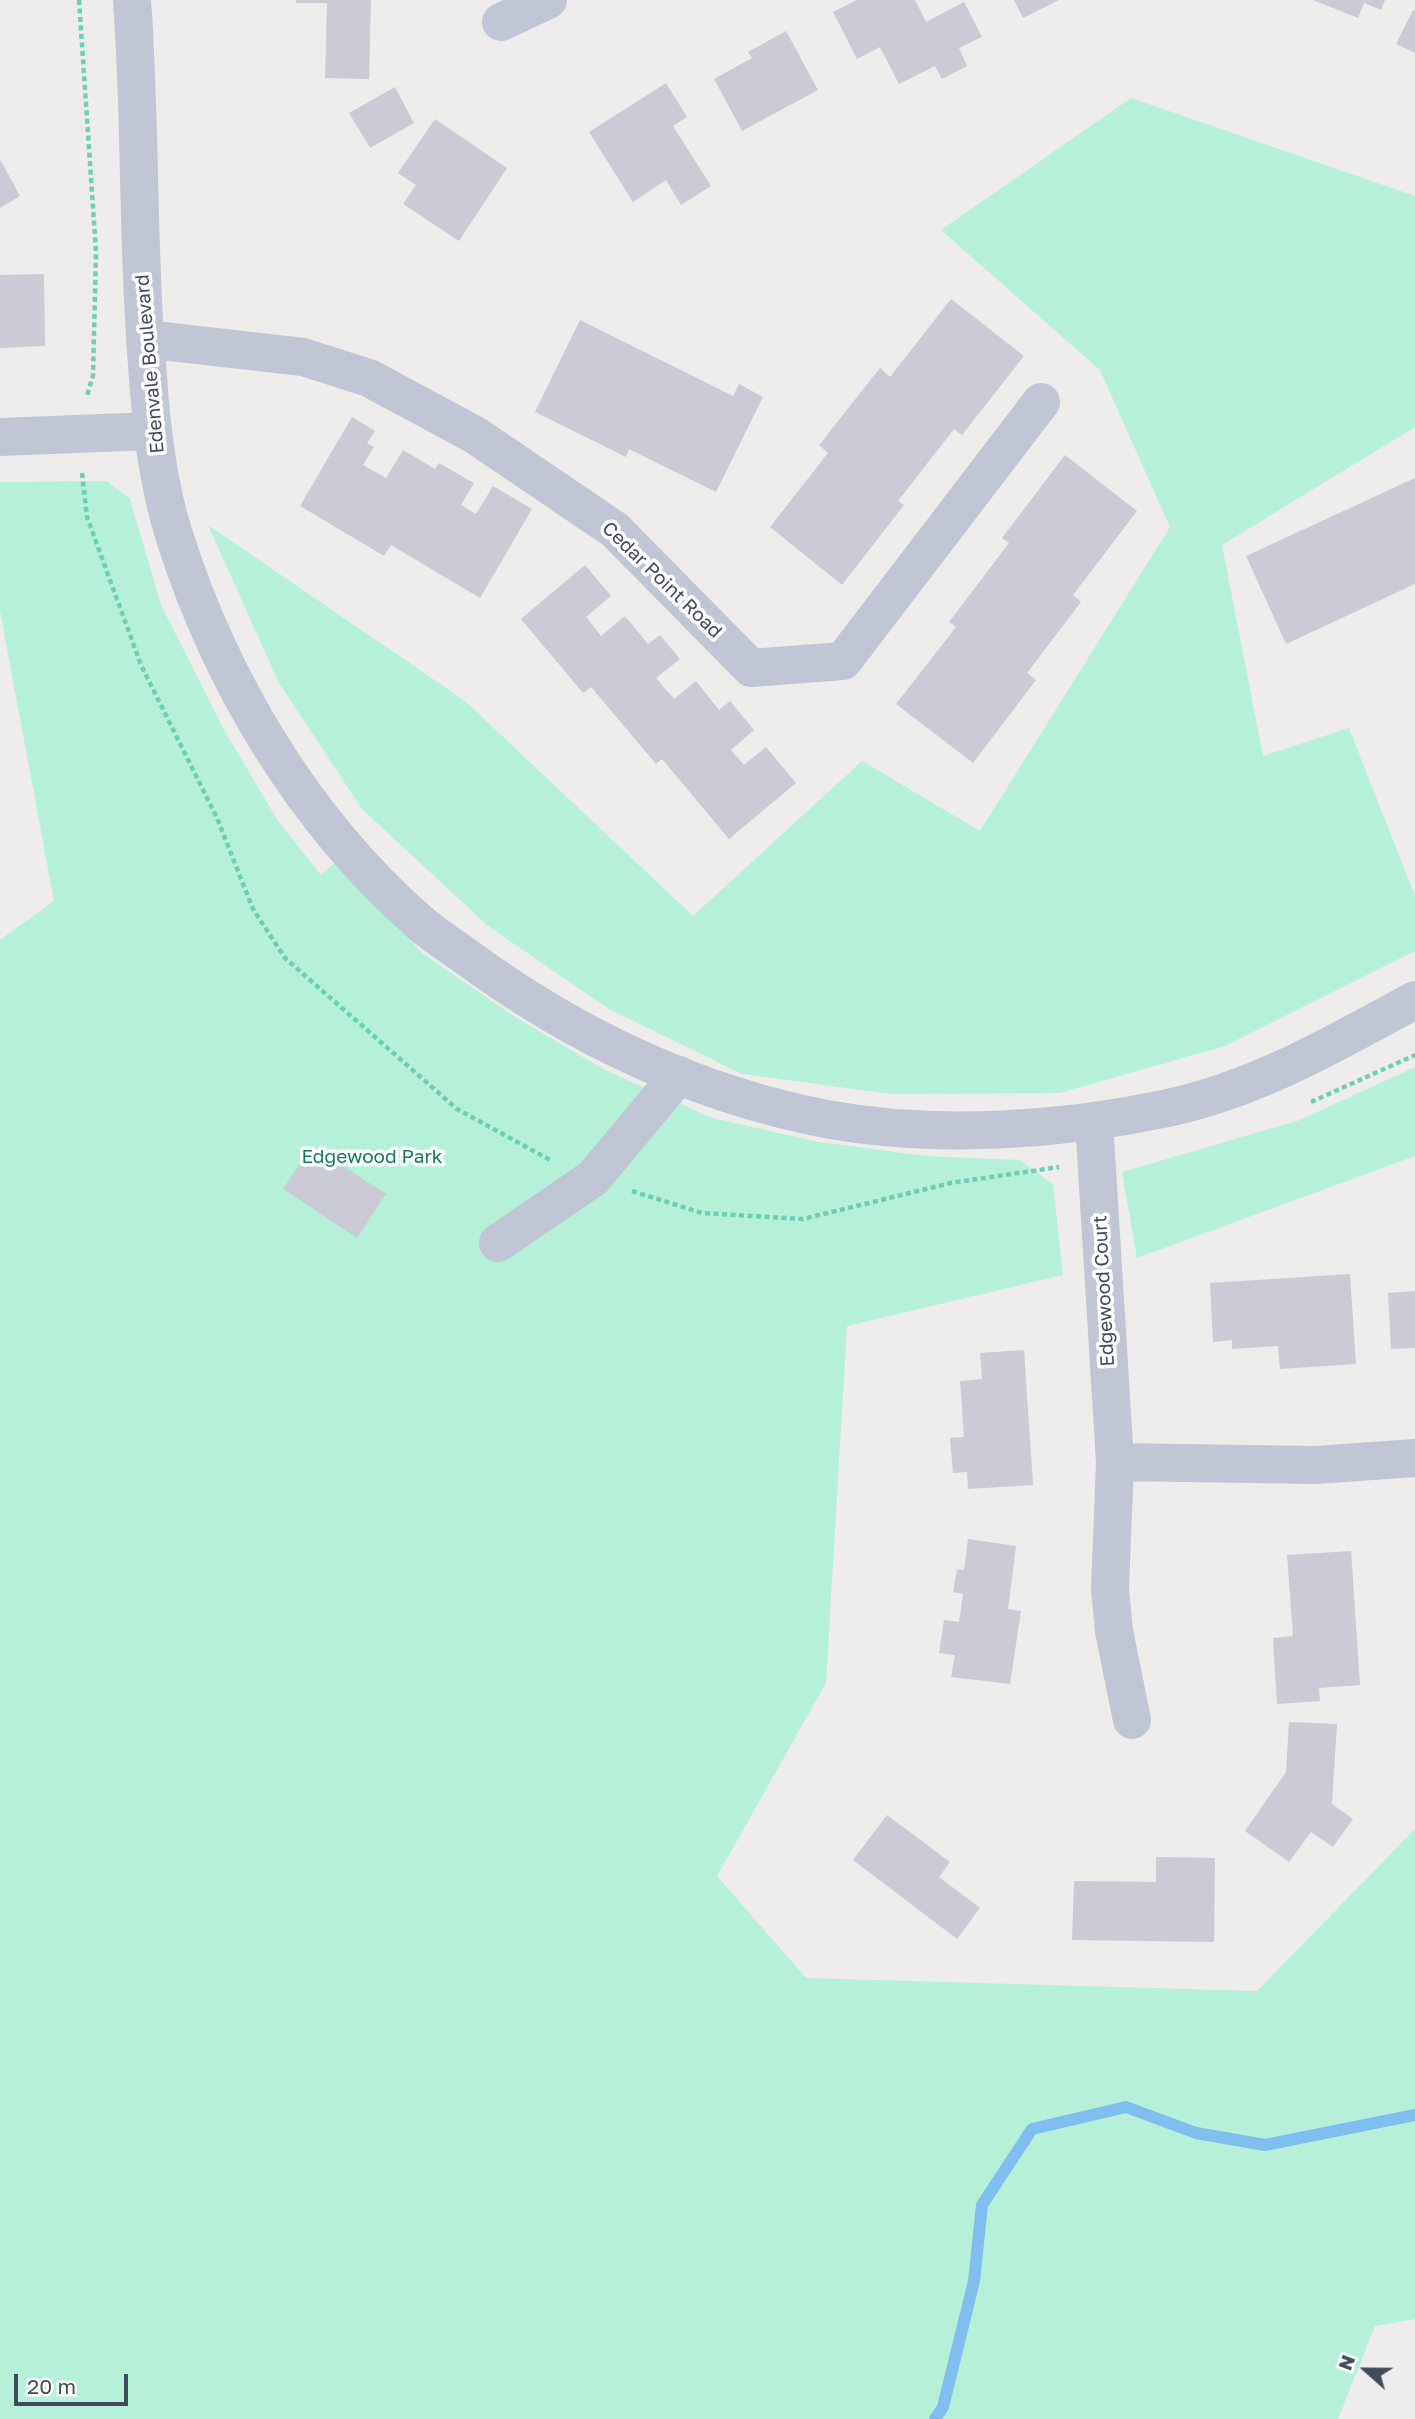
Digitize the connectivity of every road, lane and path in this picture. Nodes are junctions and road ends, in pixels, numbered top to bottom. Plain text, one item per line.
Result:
1 (79, 0) edge
2 (132, 0) edge
3 (548, 0) edge
4 (501, 22) dead end
5 (145, 339) junction
6 (1041, 402) dead end
7 (152, 431) junction
8 (77, 433) junction
9 (0, 437) edge
10 (1415, 1000) edge
11 (1415, 1055) edge
12 (679, 1075) junction
13 (1300, 1106) dead end
14 (1094, 1121) junction
15 (1097, 1162) junction
16 (593, 1178) junction
17 (498, 1243) dead end
18 (1415, 1458) edge
19 (1115, 1462) junction
20 (1132, 1720) dead end

1 - 8 path
2 - 5 street, Edenvale Boulevard
3 - 4 street
5 - 6 street, Cedar Point Road
5 - 7 street, Edenvale Boulevard
7 - 8 street
7 - 12 street, Edenvale Boulevard
8 - 9 street
8 - 16 path
10 - 14 street, Edenvale Boulevard
11 - 13 path
12 - 14 street, Edenvale Boulevard
12 - 16 street
14 - 15 street, Edgewood Court
15 - 16 path
15 - 19 street, Edgewood Court
16 - 17 street
18 - 19 street
19 - 20 street, Edgewood Court

